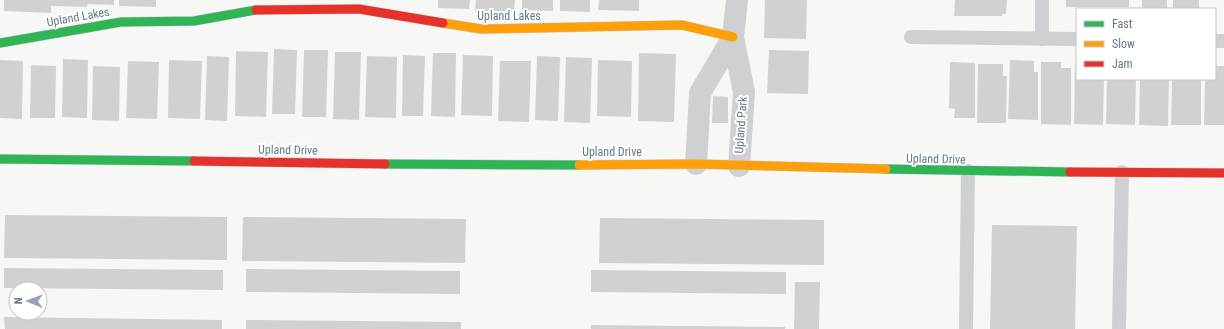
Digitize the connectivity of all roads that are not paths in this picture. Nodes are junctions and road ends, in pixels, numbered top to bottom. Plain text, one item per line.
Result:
1 (737, 0) edge
2 (1042, 0) edge
3 (260, 4) edge
4 (733, 37) junction
5 (910, 37) dead end
6 (1042, 39) junction
7 (1076, 39) edge
8 (0, 42) edge
9 (0, 159) edge
10 (696, 164) junction
11 (739, 166) junction
12 (968, 172) junction
13 (1122, 172) junction
14 (1224, 173) edge
15 (966, 329) edge
16 (1119, 329) edge

1 - 4 street, Upland Park
2 - 6 lane
3 - 4 street, Upland Lakes
3 - 8 street, Upland Lakes
4 - 10 street, Upland Park
4 - 11 street, Upland Park
5 - 6 lane
6 - 7 lane
9 - 10 street, Upland Drive
10 - 11 street, Upland Drive
11 - 12 street, Upland Drive
12 - 13 street, Upland Drive
12 - 15 lane
13 - 14 street, Upland Drive
13 - 16 lane

